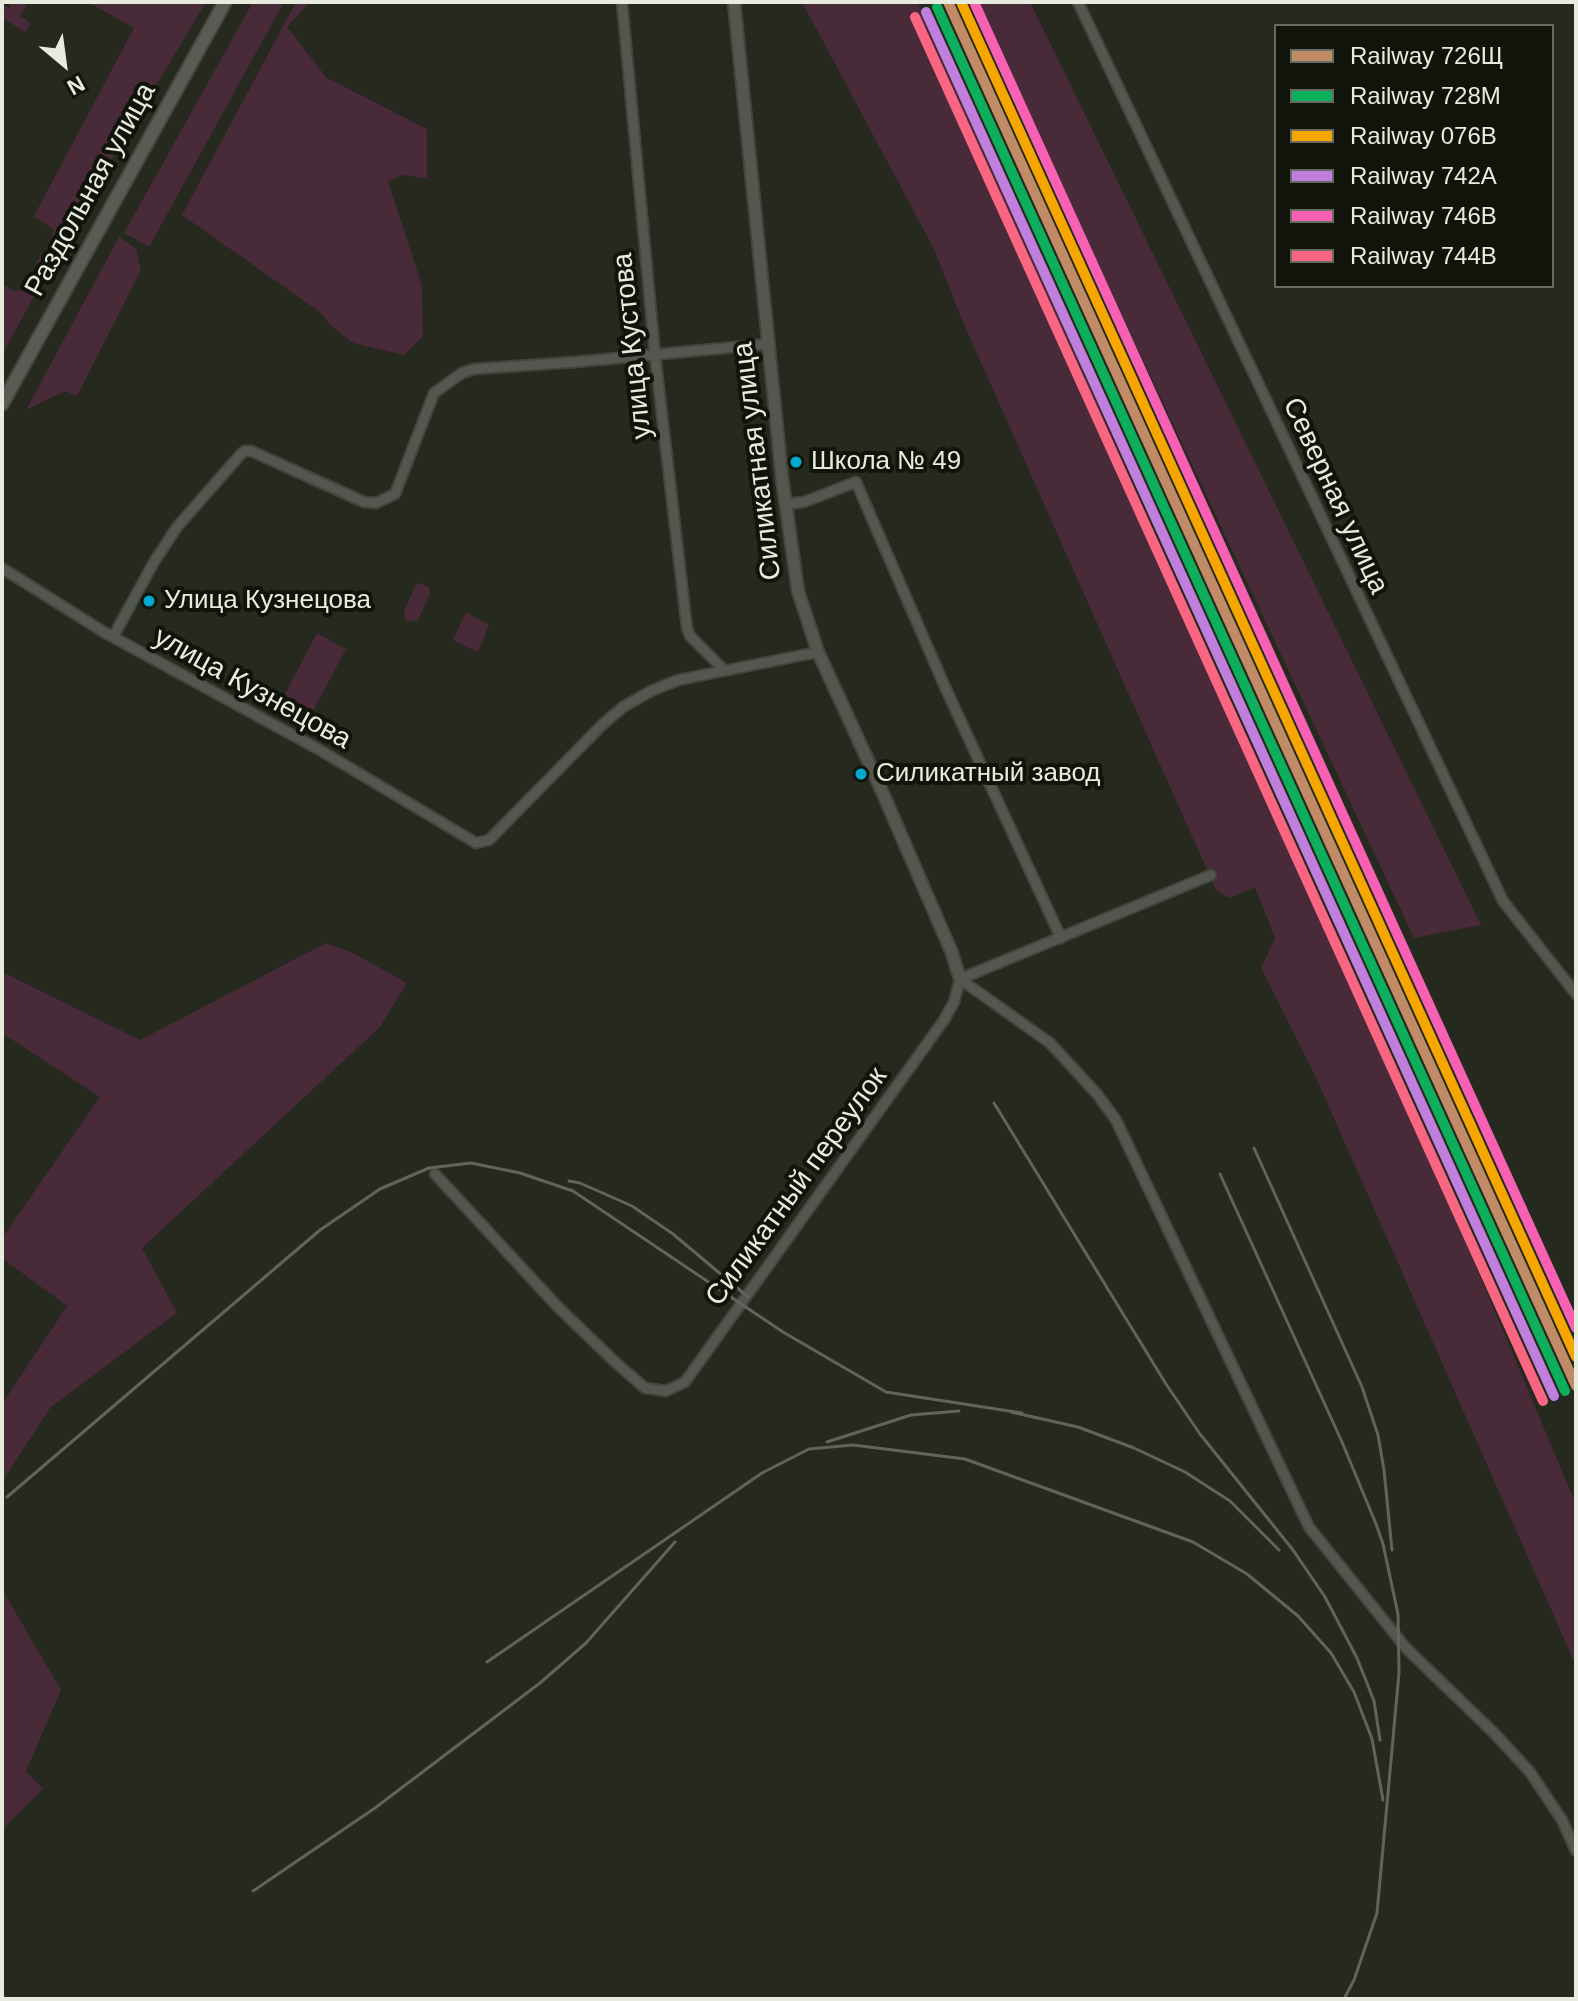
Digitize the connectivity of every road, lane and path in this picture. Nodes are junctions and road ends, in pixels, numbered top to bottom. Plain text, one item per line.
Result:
1 (225, 2) edge
2 (622, 2) edge
3 (734, 2) edge
4 (1078, 2) edge
5 (768, 344) junction
6 (655, 355) junction
7 (2, 404) edge
8 (785, 504) junction
9 (2, 568) edge
10 (113, 637) junction
11 (818, 652) junction
12 (724, 670) junction
13 (1211, 875) dead end
14 (1061, 938) junction
15 (960, 979) junction
16 (1576, 994) edge
17 (435, 1174) dead end
18 (1576, 1851) edge

1 - 7 main road, Раздольная улица
2 - 6 street, улица Кустова
3 - 5 street, Силикатная улица
4 - 16 street, Северная улица
5 - 6 street
5 - 8 street, Силикатная улица
6 - 10 street
6 - 12 street, улица Кустова
8 - 11 street, Силикатная улица
8 - 14 street
9 - 10 street, улица Кузнецова
10 - 12 street, улица Кузнецова
11 - 12 street
11 - 15 street, Силикатная улица
13 - 14 street
14 - 15 street
15 - 17 street, Силикатный переулок
15 - 18 street

